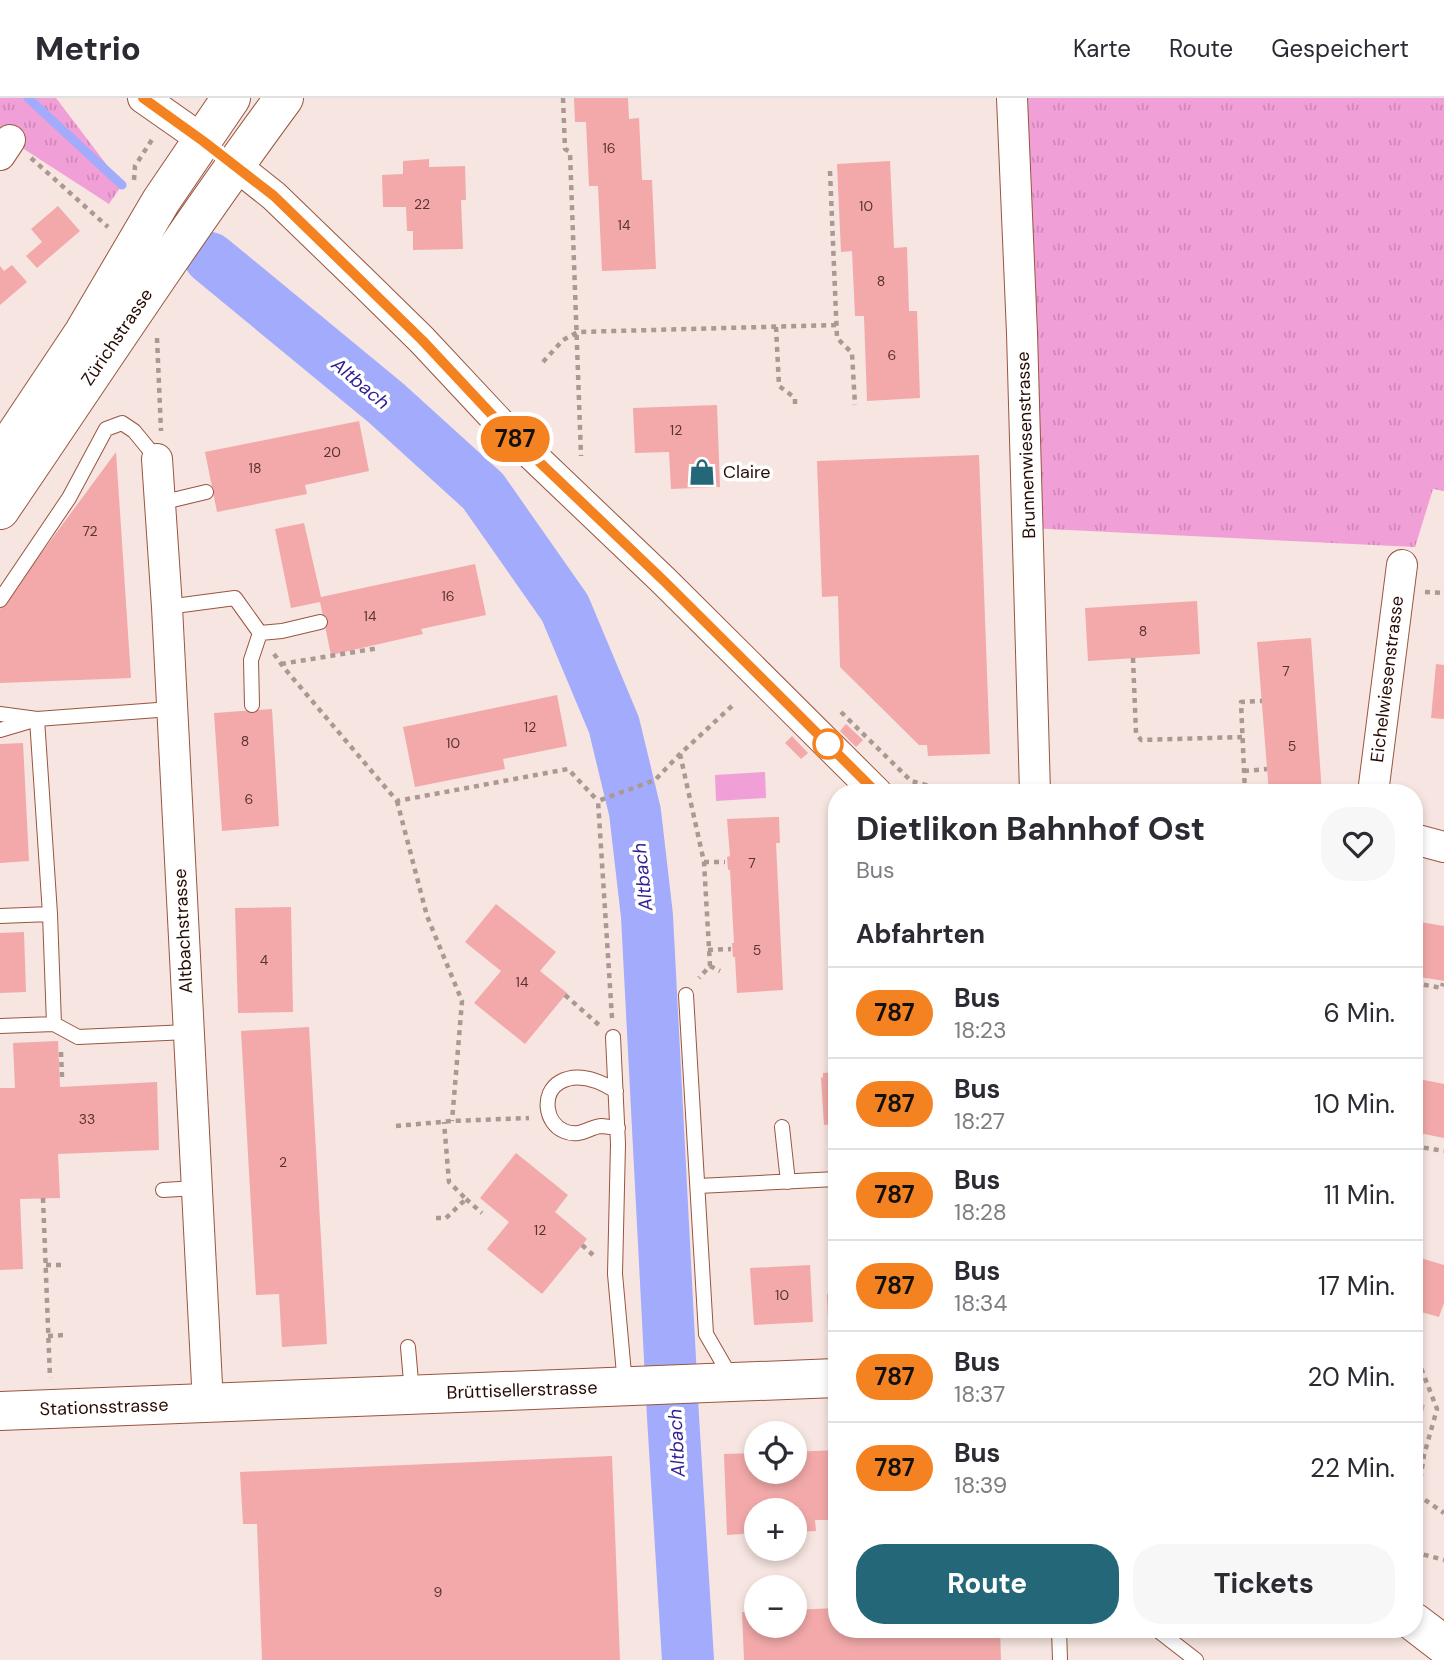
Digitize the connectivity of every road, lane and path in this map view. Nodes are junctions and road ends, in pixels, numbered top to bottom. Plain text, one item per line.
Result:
1 (143, 98) edge
2 (231, 98) edge
3 (284, 98) edge
4 (563, 98) edge
5 (1012, 98) edge
6 (203, 141) junction
7 (5, 147) edge
8 (235, 165) junction
9 (135, 166) dead end
10 (830, 171) dead end
11 (134, 183) dead end
12 (117, 234) dead end
13 (836, 325) junction
14 (776, 327) junction
15 (578, 332) junction
16 (157, 334) dead end
17 (542, 362) dead end
18 (795, 404) dead end
19 (855, 405) dead end
20 (582, 456) dead end
21 (0, 458) edge
22 (157, 459) junction
23 (206, 492) dead end
24 (160, 503) junction
25 (0, 510) edge
26 (1402, 565) dead end
27 (0, 600) edge
28 (167, 607) junction
29 (320, 622) dead end
30 (260, 633) junction
31 (379, 648) dead end
32 (1133, 658) dead end
33 (282, 664) junction
34 (1262, 701) dead end
35 (252, 705) dead end
36 (733, 705) dead end
37 (171, 709) junction
38 (0, 714) edge
39 (37, 719) junction
40 (0, 730) edge
41 (1242, 737) junction
42 (875, 744) dead end
43 (680, 754) junction
44 (1267, 769) dead end
45 (1244, 771) junction
46 (868, 784) edge
47 (922, 784) edge
48 (1035, 784) edge
49 (1245, 784) edge
50 (1374, 784) edge
51 (397, 801) junction
52 (598, 801) junction
53 (1423, 841) edge
54 (1444, 847) edge
55 (704, 862) junction
56 (725, 862) dead end
57 (50, 914) junction
58 (0, 916) edge
59 (731, 949) dead end
60 (708, 950) junction
61 (710, 966) junction
62 (720, 971) dead end
63 (1443, 983) edge
64 (1423, 985) edge
65 (565, 995) dead end
66 (686, 995) joint
67 (54, 1024) junction
68 (0, 1026) edge
69 (188, 1032) junction
70 (613, 1037) junction
71 (616, 1091) junction
72 (547, 1110) junction
73 (452, 1121) junction
74 (444, 1122) junction
75 (396, 1126) dead end
76 (782, 1127) dead end
77 (618, 1128) junction
78 (1423, 1148) edge
79 (1444, 1151) edge
80 (828, 1180) edge
81 (788, 1182) junction
82 (698, 1186) junction
83 (196, 1188) junction
84 (163, 1190) dead end
85 (43, 1198) dead end
86 (466, 1199) junction
87 (482, 1213) dead end
88 (436, 1218) dead end
89 (46, 1265) junction
90 (63, 1265) dead end
91 (65, 1335) dead end
92 (48, 1336) junction
93 (408, 1347) dead end
94 (1423, 1373) edge
95 (828, 1378) edge
96 (51, 1382) dead end
97 (734, 1383) junction
98 (635, 1386) junction
99 (412, 1394) junction
100 (208, 1404) junction
101 (0, 1411) edge
102 (1423, 1462) edge
103 (1423, 1498) edge
104 (1444, 1513) edge
105 (1423, 1554) edge
106 (1444, 1560) edge
107 (1423, 1629) edge
108 (1059, 1638) edge
109 (1168, 1638) edge
110 (1444, 1645) edge
111 (1060, 1660) edge
112 (1196, 1660) edge

1 - 6 street
2 - 6 main road, Zürichstrasse
3 - 8 main road, Zürichstrasse
4 - 15 path
5 - 48 street, Brunnenwiesenstrasse
6 - 8 main road
6 - 21 main road, Zürichstrasse
7 - 12 path
8 - 25 main road, Zürichstrasse
8 - 46 street
9 - 11 path
10 - 13 path
13 - 14 path
13 - 19 path
14 - 15 path
14 - 18 path
15 - 17 path
15 - 20 path
16 - 22 path
22 - 24 street, Altbachstrasse
22 - 27 lane
23 - 24 lane
24 - 28 street, Altbachstrasse
26 - 50 street, Eichelwiesenstrasse
28 - 30 lane
28 - 37 street, Altbachstrasse
29 - 30 lane
30 - 33 path
30 - 35 lane
31 - 33 path
32 - 41 path
33 - 51 path
34 - 41 path
36 - 43 path
37 - 39 lane
37 - 69 street, Altbachstrasse
38 - 39 lane
39 - 40 lane
39 - 57 lane
41 - 45 path
42 - 47 path
43 - 52 path
43 - 55 path
44 - 45 path
45 - 49 path
51 - 52 path
51 - 73 path
52 - 70 path
53 - 54 street
55 - 56 path
55 - 60 path
57 - 58 lane
57 - 67 lane
59 - 60 path
60 - 61 path
61 - 62 path
61 - 66 path
63 - 64 path
65 - 70 path
66 - 82 lane
67 - 68 lane
67 - 69 lane
69 - 83 street, Altbachstrasse
70 - 71 lane
71 - 72 lane
71 - 77 lane
72 - 73 path
72 - 77 lane
73 - 74 path
74 - 75 path
74 - 86 path
76 - 81 lane
77 - 98 lane
78 - 79 path
80 - 81 lane
81 - 82 lane
82 - 97 lane
83 - 84 lane
83 - 100 street, Altbachstrasse
85 - 89 path
86 - 87 path
86 - 88 path
89 - 90 path
89 - 92 path
91 - 92 path
92 - 96 path
93 - 99 lane
94 - 102 path
95 - 97 main road, Brüttisellerstrasse
97 - 98 main road, Brüttisellerstrasse
98 - 99 main road, Brüttisellerstrasse
99 - 100 main road, Brüttisellerstrasse
100 - 101 main road, Stationsstrasse
103 - 104 path
105 - 106 path
107 - 110 main road
108 - 111 lane
109 - 112 lane

